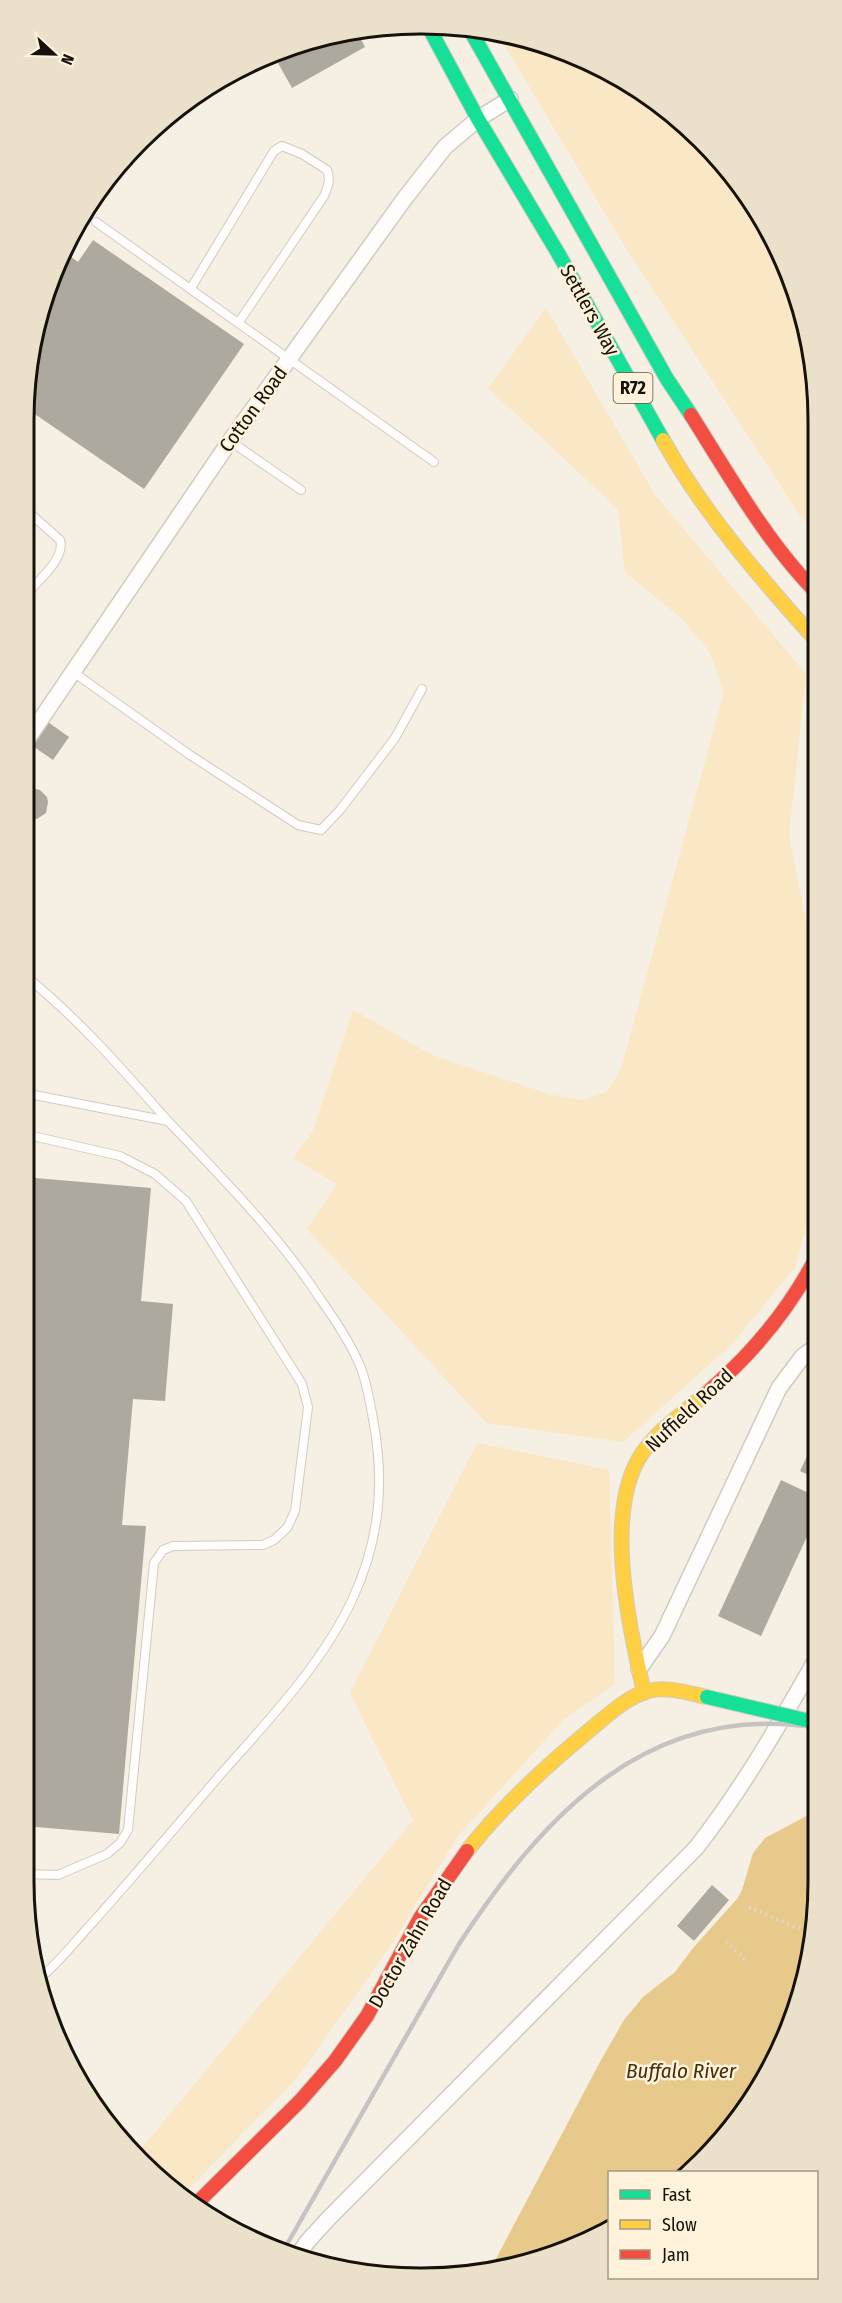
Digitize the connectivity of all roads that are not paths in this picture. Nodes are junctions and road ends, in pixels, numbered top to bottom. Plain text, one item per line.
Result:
1 (433, 34) edge
2 (475, 39) edge
3 (510, 99) junction
4 (478, 119) junction
5 (96, 222) dead end
6 (191, 288) junction
7 (239, 322) junction
8 (290, 359) junction
9 (230, 441) junction
10 (435, 462) dead end
11 (301, 490) dead end
12 (34, 517) edge
13 (808, 584) edge
14 (34, 586) edge
15 (808, 631) edge
16 (73, 672) junction
17 (422, 689) dead end
18 (34, 729) edge
19 (34, 982) edge
20 (34, 1095) edge
21 (168, 1121) junction
22 (34, 1136) edge
23 (808, 1271) edge
24 (808, 1353) edge
25 (639, 1669) junction
26 (808, 1675) edge
27 (644, 1693) junction
28 (808, 1722) edge
29 (34, 1874) edge
30 (46, 1972) edge
31 (201, 2199) edge
32 (302, 2250) edge

1 - 4 main road, Settlers Way / R72
2 - 3 main road, Settlers Way / R72
3 - 4 street, Cotton Road
3 - 13 main road, Settlers Way / R72
4 - 8 street, Cotton Road
4 - 15 main road, Settlers Way / R72
5 - 6 lane
6 - 7 lane
6 - 7 lane
7 - 8 lane
8 - 9 street, Cotton Road
8 - 10 lane
9 - 11 lane
9 - 16 street, Cotton Road
12 - 14 lane
16 - 17 lane
16 - 18 street, Cotton Road
19 - 21 lane
20 - 21 lane
21 - 30 lane
22 - 29 lane
23 - 25 main road, Nuffield Road
24 - 25 street
25 - 27 main road, Nuffield Road
26 - 32 street
27 - 28 main road, bridge
27 - 31 main road, Doctor Zahn Road

